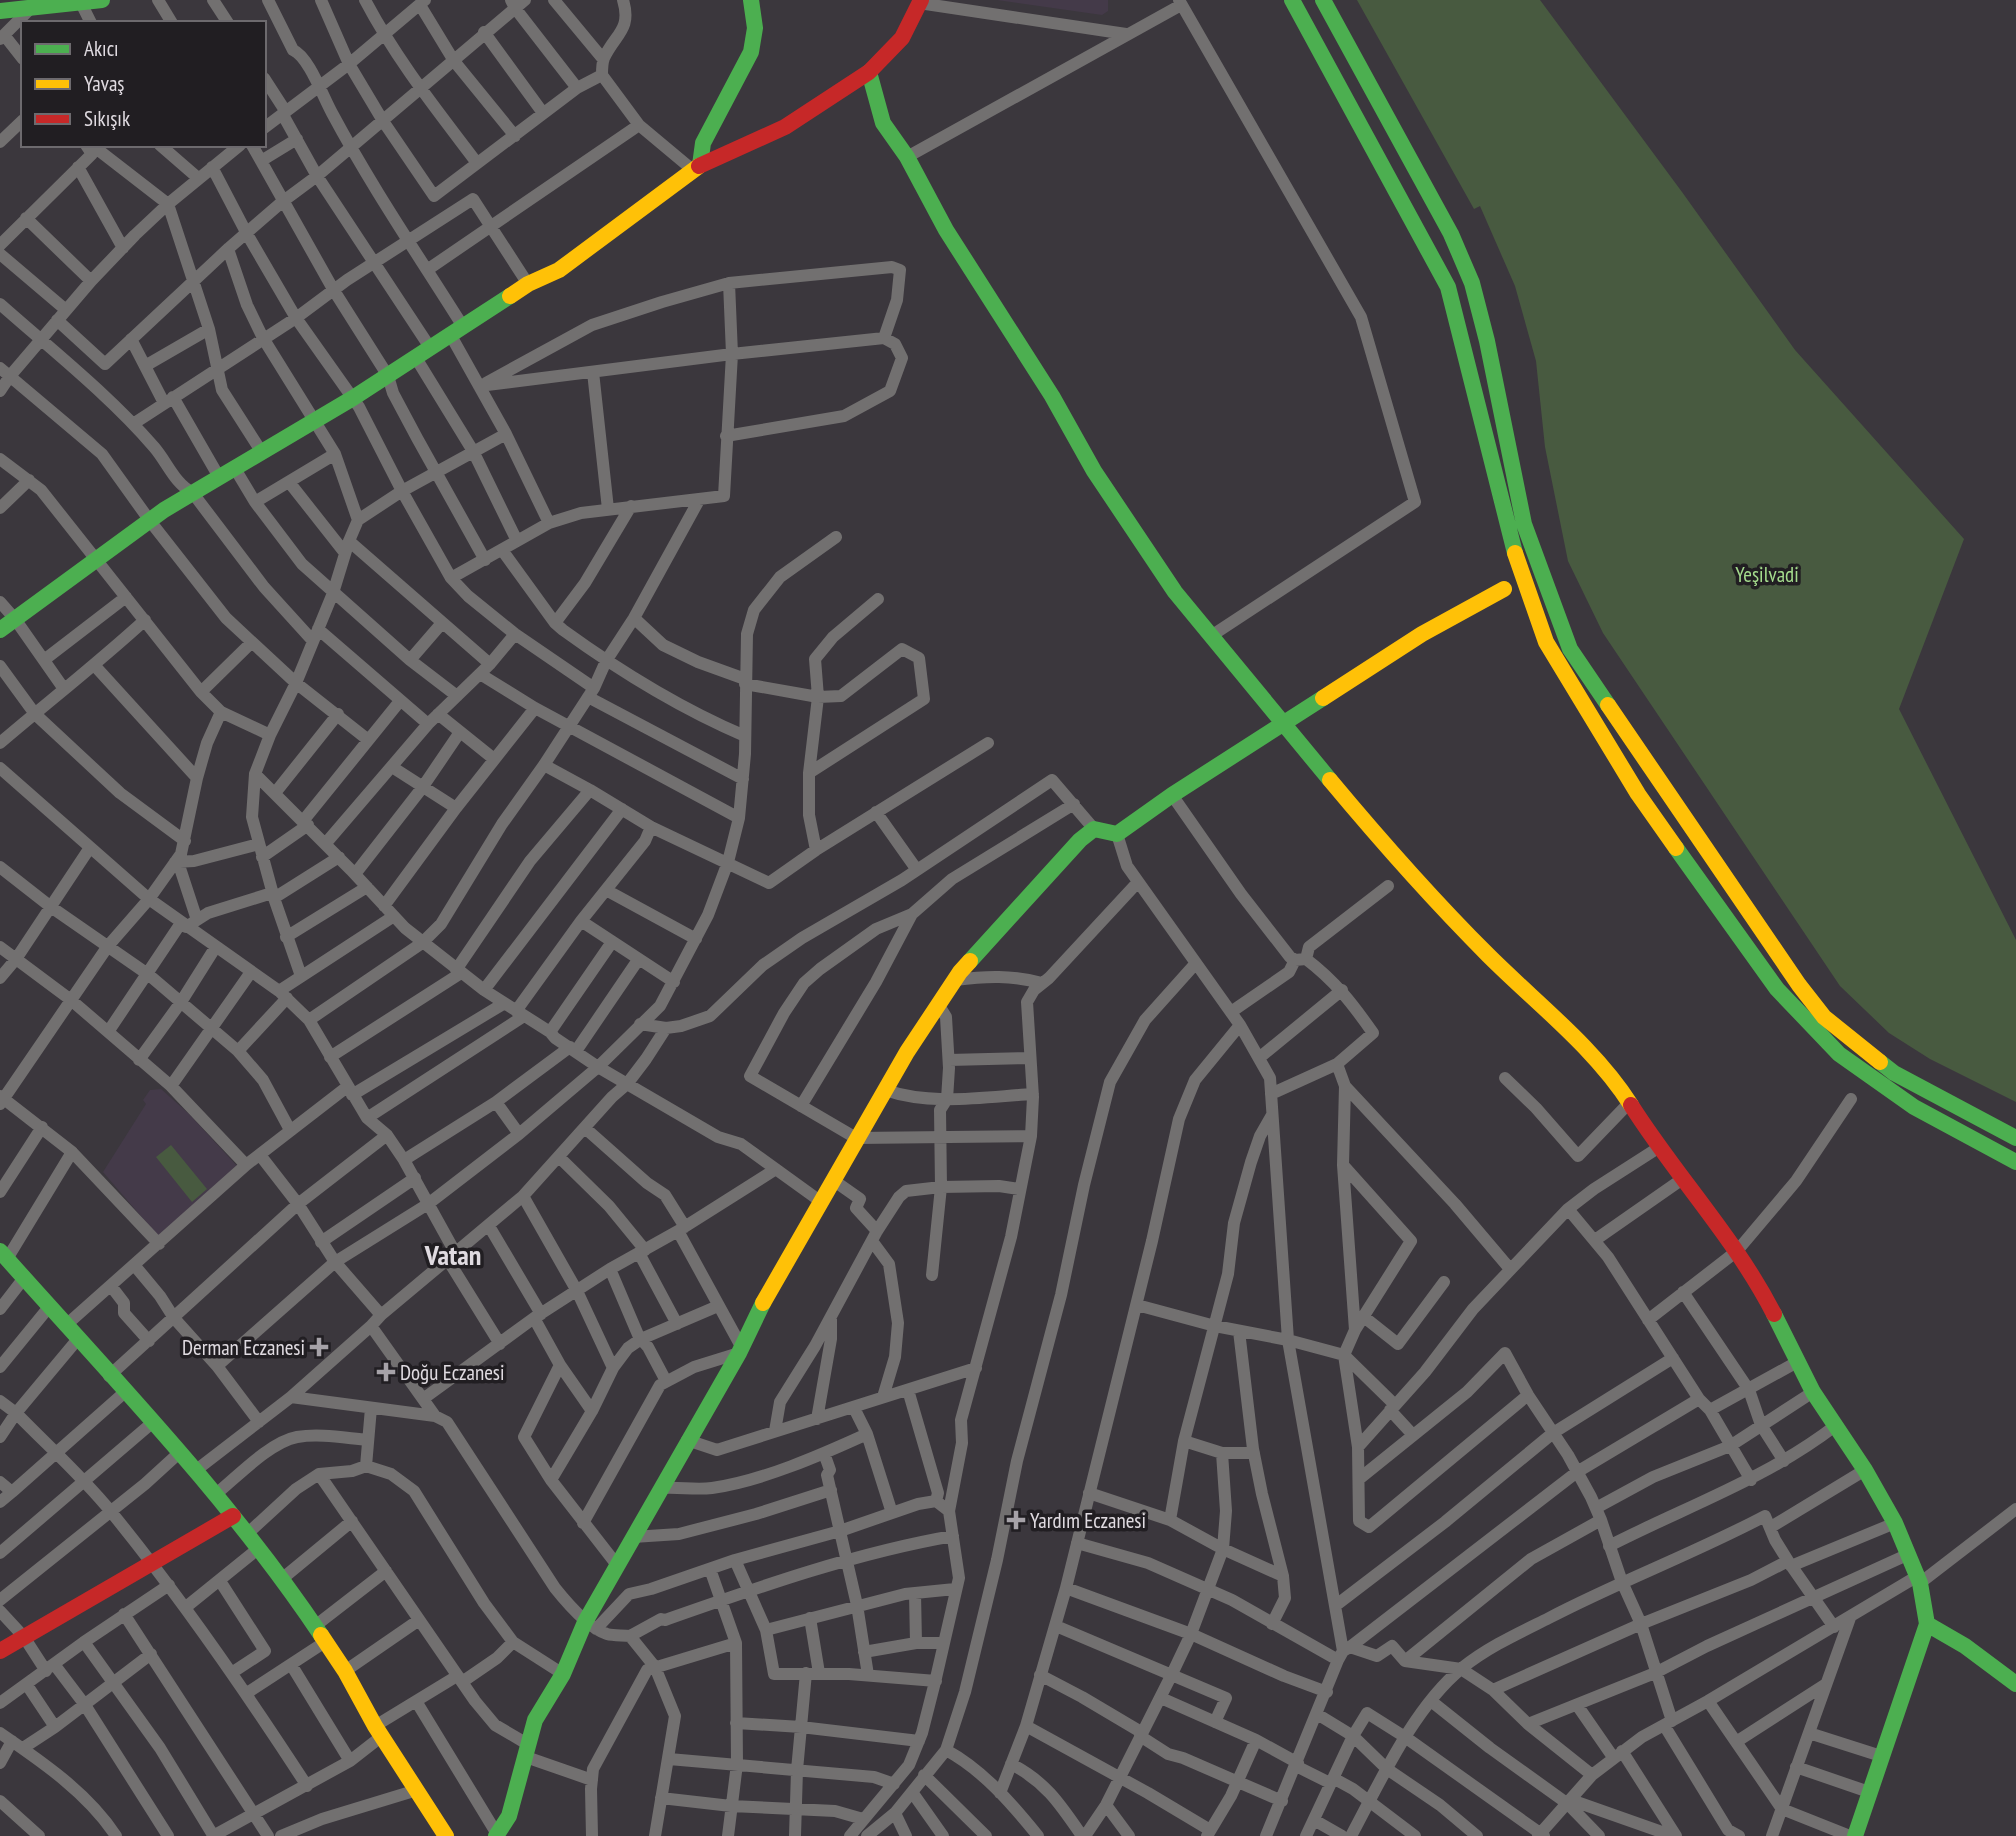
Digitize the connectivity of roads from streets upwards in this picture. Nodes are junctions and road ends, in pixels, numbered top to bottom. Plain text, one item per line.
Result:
1 (102, 0) edge
2 (158, 0) edge
3 (213, 0) edge
4 (268, 0) edge
5 (321, 0) edge
6 (365, 0) edge
7 (555, 0) edge
8 (623, 0) edge
9 (751, 0) edge
10 (1292, 0) edge
11 (1323, 0) edge
12 (71, 2) edge
13 (920, 2) edge
14 (1180, 2) edge
15 (423, 3) edge
16 (517, 3) edge
17 (31, 8) junction
18 (0, 11) edge
19 (89, 21) edge
20 (171, 21) edge
21 (227, 21) edge
22 (484, 32) junction
23 (1126, 34) junction
24 (384, 36) junction
25 (2, 37) edge
26 (21, 57) edge
27 (603, 60) junction
28 (454, 61) junction
29 (349, 64) junction
30 (869, 72) junction
31 (602, 75) junction
32 (266, 81) edge
33 (318, 88) junction
34 (420, 88) junction
35 (577, 88) junction
36 (285, 113) junction
37 (543, 113) junction
38 (383, 121) junction
39 (21, 122) edge
40 (266, 123) edge
41 (639, 125) junction
42 (515, 136) junction
43 (297, 139) junction
44 (0, 142) edge
45 (162, 147) edge
46 (233, 147) edge
47 (253, 147) edge
48 (94, 148) edge
49 (351, 148) junction
50 (907, 157) junction
51 (261, 161) junction
52 (477, 163) junction
53 (78, 167) junction
54 (212, 167) junction
55 (697, 168) junction
56 (317, 176) junction
57 (198, 178) junction
58 (282, 202) junction
59 (168, 204) junction
60 (26, 218) junction
61 (491, 224) junction
62 (247, 234) junction
63 (409, 240) junction
64 (0, 245) edge
65 (122, 248) junction
66 (228, 249) junction
67 (0, 254) edge
68 (375, 263) junction
69 (427, 270) junction
70 (92, 281) junction
71 (194, 281) junction
72 (729, 283) junction
73 (528, 284) junction
74 (333, 289) junction
75 (0, 304) edge
76 (66, 310) junction
77 (296, 318) junction
78 (57, 320) junction
79 (209, 329) junction
80 (456, 330) junction
81 (263, 338) junction
82 (884, 338) junction
83 (131, 339) junction
84 (41, 340) junction
85 (431, 348) junction
86 (732, 354) junction
87 (416, 358) junction
88 (145, 366) junction
89 (219, 369) junction
90 (5, 372) edge
91 (593, 372) junction
92 (388, 376) junction
93 (479, 386) junction
94 (0, 391) edge
95 (353, 398) junction
96 (169, 400) junction
97 (314, 420) junction
98 (133, 424) junction
99 (506, 433) junction
100 (726, 436) junction
101 (261, 451) junction
102 (473, 451) junction
103 (335, 454) junction
104 (0, 459) edge
105 (234, 467) junction
106 (435, 472) junction
107 (219, 477) junction
108 (29, 480) junction
109 (289, 482) junction
110 (402, 491) junction
111 (192, 492) junction
112 (699, 500) junction
113 (256, 502) junction
114 (631, 506) junction
115 (0, 508) edge
116 (608, 509) junction
117 (358, 520) junction
118 (150, 521) junction
119 (549, 523) junction
120 (836, 537) dead end
121 (517, 541) junction
122 (347, 547) junction
123 (502, 550) junction
124 (97, 559) junction
125 (485, 560) junction
126 (451, 579) junction
127 (1504, 589) dead end
128 (333, 593) junction
129 (126, 597) junction
130 (877, 599) dead end
131 (0, 602) edge
132 (634, 618) junction
133 (15, 619) junction
134 (145, 620) junction
135 (442, 623) junction
136 (555, 623) junction
137 (0, 630) edge
138 (515, 634) junction
139 (316, 635) junction
140 (1211, 636) junction
141 (251, 643) junction
142 (44, 660) junction
143 (410, 660) junction
144 (606, 661) junction
145 (490, 664) junction
146 (0, 666) edge
147 (95, 666) junction
148 (480, 674) junction
149 (745, 681) junction
150 (296, 683) junction
151 (64, 689) junction
152 (201, 692) junction
153 (591, 692) junction
154 (457, 696) junction
155 (818, 696) junction
156 (400, 701) junction
157 (535, 708) junction
158 (221, 712) junction
159 (35, 714) junction
160 (338, 714) junction
161 (438, 714) junction
162 (1283, 723) junction
163 (428, 724) junction
164 (569, 727) junction
165 (460, 732) junction
166 (270, 735) junction
167 (745, 736) junction
168 (368, 739) junction
169 (0, 743) edge
170 (988, 743) dead end
171 (494, 760) junction
172 (544, 765) junction
173 (392, 767) junction
174 (0, 768) edge
175 (809, 773) junction
176 (255, 774) junction
177 (197, 778) junction
178 (743, 779) junction
179 (422, 788) junction
180 (590, 790) junction
181 (275, 793) junction
182 (1172, 795) junction
183 (1074, 804) junction
184 (456, 808) junction
185 (622, 809) junction
186 (876, 812) junction
187 (740, 818) junction
188 (306, 823) junction
189 (651, 827) junction
190 (1094, 829) junction
191 (1117, 834) junction
192 (185, 841) junction
193 (326, 843) junction
194 (259, 844) junction
195 (89, 849) junction
196 (816, 850) junction
197 (262, 857) junction
198 (339, 857) junction
199 (177, 862) junction
200 (728, 862) junction
201 (0, 867) edge
202 (917, 870) junction
203 (355, 874) junction
204 (1138, 882) junction
205 (1388, 886) dead end
206 (367, 887) junction
207 (606, 890) junction
208 (273, 895) junction
209 (149, 899) junction
210 (51, 906) junction
211 (389, 911) junction
212 (912, 914) junction
213 (581, 921) junction
214 (188, 923) junction
215 (286, 937) junction
216 (696, 939) junction
217 (612, 942) junction
218 (422, 943) junction
219 (108, 946) junction
220 (0, 947) edge
221 (215, 948) junction
222 (16, 959) junction
223 (638, 960) junction
224 (1301, 960) junction
225 (1196, 963) junction
226 (458, 971) junction
227 (251, 972) junction
228 (149, 975) junction
229 (301, 976) junction
230 (0, 978) edge
231 (955, 979) junction
232 (674, 982) junction
233 (1042, 983) junction
234 (484, 990) junction
235 (1342, 990) junction
236 (283, 995) junction
237 (71, 1000) junction
238 (181, 1002) junction
239 (503, 1004) junction
240 (938, 1004) junction
241 (1231, 1012) junction
242 (520, 1013) junction
243 (309, 1020) junction
244 (640, 1024) junction
245 (1240, 1025) junction
246 (211, 1027) junction
247 (666, 1028) junction
248 (108, 1032) junction
249 (550, 1032) junction
250 (573, 1049) junction
251 (238, 1051) junction
252 (330, 1058) junction
253 (1030, 1058) junction
254 (1259, 1058) junction
255 (139, 1059) junction
256 (949, 1060) junction
257 (1337, 1064) junction
258 (598, 1067) junction
259 (1505, 1078) dead end
260 (627, 1084) junction
261 (171, 1086) junction
262 (1345, 1086) junction
263 (885, 1090) junction
264 (350, 1091) junction
265 (1033, 1094) junction
266 (1271, 1094) junction
267 (947, 1099) junction
268 (1851, 1099) dead end
269 (1, 1100) edge
270 (496, 1102) junction
271 (1629, 1103) junction
272 (801, 1106) junction
273 (1273, 1113) junction
274 (367, 1118) junction
275 (42, 1127) junction
276 (584, 1128) junction
277 (290, 1130) junction
278 (519, 1134) junction
279 (387, 1135) junction
280 (1031, 1136) junction
281 (856, 1138) junction
282 (940, 1138) junction
283 (2016, 1138) edge
284 (1658, 1148) junction
285 (72, 1152) junction
286 (260, 1155) junction
287 (559, 1157) junction
288 (404, 1160) junction
289 (2016, 1162) edge
290 (246, 1165) junction
291 (1343, 1165) junction
292 (776, 1169) junction
293 (415, 1178) junction
294 (833, 1180) junction
295 (1681, 1180) junction
296 (941, 1187) junction
297 (1019, 1189) junction
298 (0, 1192) edge
299 (523, 1196) junction
300 (820, 1201) junction
301 (298, 1203) junction
302 (428, 1204) junction
303 (1568, 1209) junction
304 (489, 1226) junction
305 (681, 1229) junction
306 (875, 1236) junction
307 (1595, 1240) junction
308 (321, 1242) junction
309 (159, 1244) junction
310 (642, 1251) junction
311 (1737, 1251) junction
312 (2, 1255) edge
313 (452, 1257) junction
314 (335, 1262) junction
315 (135, 1266) junction
316 (610, 1269) junction
317 (1510, 1269) junction
318 (932, 1275) dead end
319 (24, 1278) junction
320 (1444, 1282) dead end
321 (111, 1286) junction
322 (577, 1291) junction
323 (1683, 1292) junction
324 (1137, 1305) junction
325 (718, 1306) junction
326 (49, 1307) junction
327 (0, 1309) edge
328 (381, 1315) junction
329 (831, 1315) junction
330 (538, 1316) junction
331 (1364, 1317) junction
332 (174, 1318) junction
333 (1648, 1320) junction
334 (677, 1324) junction
335 (65, 1326) junction
336 (371, 1326) junction
337 (1215, 1326) junction
338 (1355, 1329) junction
339 (1239, 1331) junction
340 (641, 1339) junction
341 (77, 1340) junction
342 (1288, 1340) junction
343 (149, 1341) junction
344 (500, 1343) junction
345 (740, 1351) junction
346 (1344, 1355) junction
347 (1674, 1358) junction
348 (1799, 1361) junction
349 (560, 1365) junction
350 (217, 1366) junction
351 (0, 1367) edge
352 (613, 1368) junction
353 (976, 1368) junction
354 (109, 1376) junction
355 (666, 1381) junction
356 (908, 1390) junction
357 (1749, 1390) junction
358 (125, 1392) junction
359 (1813, 1392) junction
360 (1528, 1395) junction
361 (291, 1396) junction
362 (883, 1397) junction
363 (423, 1399) junction
364 (1699, 1399) junction
365 (0, 1401) edge
366 (371, 1408) junction
367 (854, 1408) junction
368 (1392, 1408) junction
369 (1710, 1410) junction
370 (592, 1411) junction
371 (16, 1413) junction
372 (435, 1416) junction
373 (817, 1419) junction
374 (259, 1422) junction
375 (152, 1423) junction
376 (1761, 1425) junction
377 (1835, 1426) junction
378 (775, 1431) junction
379 (1553, 1433) junction
380 (867, 1434) junction
381 (1413, 1435) junction
382 (0, 1437) edge
383 (368, 1440) junction
384 (687, 1440) junction
385 (1184, 1441) junction
386 (1730, 1446) junction
387 (1358, 1447) junction
388 (179, 1453) junction
389 (824, 1453) junction
390 (1222, 1453) junction
391 (1254, 1453) junction
392 (57, 1455) junction
393 (1784, 1461) junction
394 (366, 1466) junction
395 (1865, 1470) junction
396 (195, 1471) junction
397 (1577, 1472) junction
398 (320, 1474) junction
399 (1359, 1479) junction
400 (551, 1480) junction
401 (1751, 1480) junction
402 (0, 1482) edge
403 (83, 1482) junction
404 (663, 1488) junction
405 (831, 1490) junction
406 (12, 1492) junction
407 (1089, 1493) junction
408 (216, 1494) junction
409 (936, 1501) junction
410 (0, 1502) edge
411 (2016, 1509) edge
412 (111, 1511) junction
413 (949, 1511) junction
414 (892, 1513) junction
415 (1598, 1514) junction
416 (233, 1516) junction
417 (1170, 1520) junction
418 (352, 1521) junction
419 (583, 1523) junction
420 (1895, 1523) junction
421 (1771, 1527) junction
422 (840, 1531) junction
423 (247, 1534) junction
424 (953, 1536) junction
425 (633, 1537) junction
426 (1077, 1543) junction
427 (1609, 1546) junction
428 (259, 1548) junction
429 (1223, 1549) junction
430 (0, 1553) edge
431 (1909, 1554) junction
432 (736, 1560) junction
433 (846, 1561) junction
434 (1789, 1563) junction
435 (152, 1564) junction
436 (617, 1565) junction
437 (710, 1569) junction
438 (386, 1571) junction
439 (1283, 1576) junction
440 (283, 1578) junction
441 (1918, 1580) junction
442 (220, 1581) junction
443 (1622, 1582) junction
444 (169, 1585) junction
445 (1066, 1588) junction
446 (955, 1589) junction
447 (1206, 1589) junction
448 (749, 1591) junction
449 (915, 1593) junction
450 (1814, 1596) junction
451 (0, 1600) edge
452 (721, 1600) junction
453 (857, 1605) junction
454 (1335, 1606) junction
455 (186, 1607) junction
456 (0, 1611) edge
457 (124, 1614) junction
458 (810, 1618) junction
459 (1850, 1618) junction
460 (419, 1620) junction
461 (591, 1624) junction
462 (1272, 1624) junction
463 (1641, 1624) junction
464 (1927, 1624) junction
465 (315, 1626) junction
466 (1056, 1626) junction
467 (1834, 1627) junction
468 (766, 1630) junction
469 (1191, 1634) junction
470 (630, 1636) junction
471 (24, 1637) junction
472 (84, 1642) junction
473 (326, 1642) junction
474 (513, 1642) junction
475 (736, 1643) junction
476 (916, 1643) junction
477 (943, 1643) junction
478 (0, 1651) edge
479 (864, 1652) junction
480 (1344, 1653) junction
481 (151, 1654) junction
482 (1405, 1661) junction
483 (292, 1665) junction
484 (50, 1667) junction
485 (655, 1667) junction
486 (1461, 1669) junction
487 (345, 1671) junction
488 (233, 1672) junction
489 (813, 1673) junction
490 (1655, 1673) junction
491 (563, 1674) junction
492 (868, 1675) junction
493 (1040, 1675) junction
494 (1172, 1675) junction
495 (460, 1679) junction
496 (936, 1681) junction
497 (114, 1682) junction
498 (1826, 1684) junction
499 (2016, 1684) edge
500 (27, 1685) junction
501 (1493, 1690) junction
502 (1327, 1692) junction
503 (247, 1693) junction
504 (1161, 1698) junction
505 (416, 1701) junction
506 (1432, 1701) junction
507 (1708, 1701) junction
508 (0, 1703) edge
509 (85, 1705) junction
510 (1577, 1705) junction
511 (1317, 1714) junction
512 (1215, 1722) junction
513 (736, 1723) junction
514 (1668, 1723) junction
515 (1528, 1724) junction
516 (1026, 1726) junction
517 (55, 1727) junction
518 (801, 1727) junction
519 (379, 1731) junction
520 (0, 1732) edge
521 (1809, 1733) junction
522 (1141, 1734) junction
523 (1353, 1736) junction
524 (1405, 1737) junction
525 (1256, 1740) junction
526 (1736, 1742) junction
527 (918, 1744) junction
528 (18, 1745) junction
529 (527, 1751) junction
530 (943, 1754) junction
531 (1618, 1754) junction
532 (1881, 1756) junction
533 (668, 1759) junction
534 (350, 1761) junction
535 (0, 1763) edge
536 (737, 1764) junction
537 (1011, 1764) junction
538 (1297, 1764) junction
539 (1797, 1767) junction
540 (1387, 1769) junction
541 (797, 1770) junction
542 (924, 1775) junction
543 (1591, 1775) junction
544 (1120, 1777) junction
545 (592, 1780) junction
546 (1237, 1781) junction
547 (1331, 1781) junction
548 (894, 1784) junction
549 (307, 1786) junction
550 (417, 1790) junction
551 (912, 1792) junction
552 (1869, 1792) junction
553 (1000, 1793) junction
554 (661, 1798) junction
555 (0, 1801) edge
556 (1282, 1801) junction
557 (1370, 1802) junction
558 (1569, 1802) junction
559 (1106, 1805) junction
560 (731, 1806) junction
561 (796, 1809) junction
562 (1782, 1809) junction
563 (253, 1812) junction
564 (895, 1813) junction
565 (863, 1819) junction
566 (1314, 1820) junction
567 (1208, 1833) edge
568 (1270, 1834) edge
569 (1730, 1834) edge
570 (500, 1835) edge
571 (1541, 1835) edge
572 (39, 1836) edge
573 (116, 1836) edge
574 (169, 1836) edge
575 (213, 1836) edge
576 (268, 1836) edge
577 (281, 1836) edge
578 (446, 1836) edge
579 (592, 1836) edge
580 (655, 1836) edge
581 (728, 1836) edge
582 (795, 1836) edge
583 (850, 1836) edge
584 (867, 1836) edge
585 (906, 1836) edge
586 (943, 1836) edge
587 (986, 1836) edge
588 (1038, 1836) edge
589 (1083, 1836) edge
590 (1129, 1836) edge
591 (1306, 1836) edge
592 (1342, 1836) edge
593 (1351, 1836) edge
594 (1415, 1836) edge
595 (1477, 1836) edge
596 (1599, 1836) edge
597 (1674, 1836) edge
598 (1772, 1836) edge
599 (1853, 1836) edge

1 - 12 street
2 - 20 street
3 - 21 street
4 - 33 street
5 - 29 street
6 - 24 street
7 - 27 street
8 - 27 street
9 - 55 street
10 - 289 street
11 - 283 street
12 - 17 street
12 - 19 street
13 - 23 street
13 - 30 street
14 - 23 street
14 - 140 street
15 - 24 street
15 - 28 street
16 - 22 street
16 - 35 street
17 - 18 street
17 - 25 street
22 - 28 street
22 - 37 street
23 - 50 street
24 - 29 street
24 - 34 street
25 - 26 street
27 - 31 street
28 - 34 street
28 - 42 street
29 - 33 street
29 - 38 street
30 - 50 street
30 - 55 street
31 - 35 street
31 - 41 street
32 - 36 street
33 - 36 street
33 - 49 street
34 - 38 street
34 - 52 street
35 - 37 street
36 - 40 street
36 - 43 street
37 - 42 street
38 - 49 street
38 - 52 street
39 - 44 street
41 - 55 street
41 - 61 street
42 - 52 street
43 - 51 street
43 - 56 street
45 - 57 street
46 - 54 street
47 - 51 street
48 - 53 street
48 - 59 street
49 - 56 street
49 - 63 street
50 - 140 street
51 - 58 street
53 - 60 street
53 - 65 street
54 - 57 street
54 - 62 street
55 - 73 street
56 - 58 street
56 - 68 street
57 - 59 street
58 - 62 street
58 - 74 street
59 - 65 street
59 - 71 street
60 - 64 street
60 - 70 street
61 - 63 street
61 - 69 street
61 - 73 street
62 - 66 street
62 - 77 street
63 - 68 street
63 - 69 street
65 - 70 street
66 - 71 street
66 - 81 street
67 - 76 street
68 - 74 street
68 - 85 street
69 - 80 street
70 - 76 street
71 - 79 street
71 - 83 street
72 - 82 street
72 - 86 street
72 - 93 street
73 - 80 street
74 - 77 street
74 - 92 street
75 - 84 street
76 - 78 street
77 - 81 street
77 - 95 street
78 - 83 street
78 - 84 street
79 - 88 street
79 - 89 street
80 - 85 street
80 - 93 street
81 - 89 street
81 - 97 street
82 - 86 street
82 - 100 street
83 - 88 street
84 - 90 street
84 - 98 street
85 - 87 street
86 - 91 street
86 - 100 street
87 - 92 street
87 - 102 street
88 - 96 street
89 - 96 street
89 - 101 street
90 - 94 street
90 - 118 street
91 - 93 street
91 - 116 street
92 - 95 street
92 - 106 street
93 - 99 street
95 - 97 street
95 - 110 street
96 - 98 street
96 - 107 street
97 - 101 street
97 - 103 street
98 - 111 street
99 - 102 street
99 - 119 street
100 - 112 street
101 - 105 street
102 - 106 street
102 - 121 street
103 - 109 street
103 - 117 street
104 - 108 street
105 - 107 street
105 - 113 street
106 - 110 street
106 - 125 street
107 - 111 street
108 - 115 street
108 - 124 street
109 - 113 street
109 - 122 street
110 - 117 street
110 - 126 street
111 - 118 street
111 - 139 street
112 - 114 street
112 - 132 street
113 - 128 street
114 - 116 street
114 - 136 street
116 - 119 street
117 - 122 street
118 - 124 street
118 - 141 street
119 - 121 street
120 - 149 street
121 - 123 street
122 - 128 street
122 - 135 street
123 - 125 street
123 - 136 street
124 - 129 street
124 - 133 street
125 - 126 street
126 - 138 street
127 - 162 street
128 - 139 street
128 - 143 street
129 - 134 street
129 - 142 street
130 - 155 street
131 - 133 street
132 - 144 street
132 - 149 street
133 - 137 street
133 - 142 street
134 - 147 street
134 - 152 street
135 - 143 street
135 - 145 street
136 - 144 street
138 - 145 street
138 - 153 street
139 - 150 street
139 - 156 street
140 - 162 street
141 - 150 street
141 - 152 street
142 - 151 street
143 - 154 street
144 - 153 street
144 - 167 street
145 - 148 street
146 - 159 street
147 - 151 street
147 - 177 street
148 - 154 street
148 - 157 street
149 - 155 street
149 - 167 street
150 - 160 street
150 - 166 street
151 - 159 street
152 - 158 street
153 - 164 street
153 - 178 street
154 - 161 street
155 - 175 street
155 - 175 street
156 - 163 street
156 - 168 street
157 - 164 street
157 - 171 street
158 - 166 street
158 - 177 street
159 - 169 street
159 - 192 street
160 - 168 street
160 - 181 street
161 - 163 street
161 - 165 street
162 - 182 street
162 - 271 street
163 - 173 street
164 - 172 street
164 - 187 street
165 - 171 street
165 - 179 street
166 - 176 street
167 - 178 street
168 - 188 street
170 - 186 street
171 - 184 street
172 - 180 street
172 - 218 street
173 - 179 street
173 - 193 street
174 - 195 street
175 - 196 street
176 - 181 street
176 - 194 street
177 - 192 street
178 - 187 street
179 - 184 street
179 - 203 street
180 - 185 street
180 - 226 street
181 - 188 street
182 - 191 street
182 - 224 street
183 - 190 street
183 - 202 street
183 - 212 street
184 - 211 street
185 - 189 street
185 - 234 street
186 - 196 street
186 - 202 street
187 - 200 street
188 - 193 street
188 - 197 street
189 - 200 street
189 - 207 street
190 - 191 street
190 - 231 street
191 - 204 street
192 - 199 street
193 - 198 street
194 - 197 street
194 - 199 street
195 - 209 street
195 - 210 street
196 - 200 street
197 - 208 street
198 - 203 street
198 - 208 street
199 - 209 street
199 - 214 street
200 - 216 street
201 - 210 street
202 - 247 street
203 - 206 street
204 - 225 street
204 - 233 street
205 - 224 street
206 - 211 street
206 - 215 street
207 - 213 street
207 - 216 street
208 - 214 street
208 - 215 street
209 - 214 street
209 - 219 street
210 - 219 street
210 - 222 street
211 - 218 street
211 - 229 street
212 - 272 street
212 - 272 street
213 - 217 street
213 - 242 street
214 - 221 street
214 - 228 street
215 - 229 street
216 - 232 street
217 - 223 street
217 - 249 street
218 - 226 street
218 - 243 street
219 - 228 street
219 - 237 street
220 - 222 street
221 - 227 street
221 - 238 street
222 - 230 street
222 - 237 street
223 - 232 street
223 - 250 street
224 - 235 street
224 - 241 street
225 - 241 street
225 - 530 street
226 - 234 street
226 - 252 street
227 - 236 street
227 - 246 street
228 - 238 street
228 - 248 street
229 - 236 street
231 - 233 street
231 - 240 street
232 - 244 street
233 - 253 street
234 - 239 street
235 - 254 street
235 - 257 street
236 - 243 street
236 - 251 street
237 - 248 street
237 - 269 street
238 - 246 street
238 - 255 street
239 - 242 street
239 - 264 street
240 - 256 street
240 - 263 street
241 - 245 street
242 - 249 street
242 - 274 street
243 - 252 street
244 - 247 street
244 - 258 street
245 - 254 street
245 - 324 street
246 - 251 street
246 - 261 street
247 - 260 street
248 - 255 street
249 - 250 street
250 - 258 street
250 - 270 street
251 - 277 street
252 - 264 street
253 - 256 street
253 - 265 street
254 - 266 street
255 - 261 street
256 - 267 street
257 - 262 street
257 - 266 street
258 - 260 street
258 - 278 street
259 - 271 street
260 - 276 street
260 - 292 street
261 - 290 street
262 - 291 street
262 - 317 street
263 - 267 street
263 - 281 street
264 - 274 street
264 - 277 street
265 - 267 street
265 - 280 street
266 - 273 street
267 - 282 street
268 - 311 street
269 - 275 street
270 - 278 street
270 - 288 street
271 - 284 street
272 - 281 street
273 - 337 street
273 - 342 street
274 - 279 street
275 - 285 street
275 - 298 street
276 - 287 street
276 - 305 street
277 - 286 street
278 - 302 street
279 - 288 street
279 - 301 street
280 - 282 street
280 - 297 street
281 - 282 street
281 - 294 street
282 - 296 street
284 - 295 street
284 - 303 street
285 - 309 street
285 - 312 street
286 - 290 street
286 - 301 street
287 - 299 street
287 - 310 street
288 - 293 street
290 - 309 street
291 - 331 street
291 - 338 street
292 - 300 street
292 - 305 street
293 - 302 street
293 - 308 street
294 - 300 street
294 - 306 street
295 - 307 street
295 - 311 street
296 - 297 street
296 - 306 street
296 - 318 street
297 - 353 street
299 - 304 street
299 - 322 street
300 - 345 street
301 - 308 street
301 - 332 street
302 - 313 street
302 - 314 street
303 - 307 street
303 - 317 street
304 - 313 street
304 - 330 street
305 - 310 street
305 - 325 street
306 - 329 street
306 - 362 street
307 - 333 street
308 - 314 street
309 - 315 street
310 - 316 street
310 - 334 street
311 - 323 street
311 - 348 street
312 - 319 street
313 - 328 street
313 - 344 street
314 - 328 street
314 - 350 street
315 - 321 street
315 - 332 street
316 - 322 street
316 - 340 street
317 - 368 street
319 - 326 street
319 - 327 street
320 - 331 street
321 - 335 street
321 - 343 street
322 - 330 street
322 - 352 street
323 - 333 street
323 - 357 street
324 - 337 street
324 - 407 street
325 - 334 street
325 - 345 street
326 - 335 street
326 - 351 street
328 - 336 street
329 - 373 street
329 - 378 street
330 - 344 street
330 - 349 street
331 - 338 street
332 - 343 street
332 - 350 street
333 - 347 street
334 - 340 street
335 - 341 street
336 - 361 street
336 - 363 street
337 - 339 street
337 - 385 street
338 - 346 street
339 - 342 street
339 - 391 street
340 - 352 street
340 - 355 street
341 - 354 street
341 - 371 street
342 - 346 street
342 - 454 street
343 - 354 street
344 - 363 street
345 - 355 street
345 - 384 street
346 - 368 street
346 - 387 street
347 - 364 street
347 - 379 street
348 - 357 street
348 - 359 street
349 - 370 street
349 - 400 street
350 - 374 street
352 - 370 street
353 - 356 street
353 - 413 street
354 - 358 street
355 - 419 street
356 - 362 street
356 - 409 street
357 - 369 street
357 - 376 street
358 - 375 street
358 - 392 street
359 - 376 street
359 - 377 street
360 - 379 street
360 - 381 street
360 - 399 street
361 - 366 street
361 - 374 street
362 - 367 street
363 - 372 street
364 - 369 street
364 - 397 street
365 - 371 street
366 - 372 street
366 - 383 street
367 - 373 street
367 - 380 street
368 - 381 street
368 - 387 street
369 - 386 street
370 - 400 street
371 - 382 street
371 - 392 street
372 - 461 street
373 - 378 street
374 - 396 street
375 - 388 street
375 - 403 street
376 - 386 street
376 - 393 street
377 - 393 street
377 - 395 street
378 - 384 street
379 - 397 street
379 - 454 street
380 - 389 street
380 - 414 street
381 - 399 street
383 - 394 street
383 - 408 street
384 - 404 street
385 - 390 street
385 - 417 street
386 - 401 street
386 - 415 street
387 - 399 street
388 - 396 street
388 - 412 street
389 - 404 street
389 - 405 street
390 - 391 street
390 - 429 street
391 - 439 street
392 - 403 street
392 - 406 street
393 - 401 street
394 - 398 street
394 - 474 street
395 - 420 street
395 - 421 street
396 - 408 street
397 - 415 street
397 - 480 street
398 - 418 street
398 - 423 street
400 - 419 street
401 - 427 street
402 - 406 street
403 - 412 street
403 - 430 street
404 - 425 street
405 - 422 street
405 - 425 street
406 - 410 street
407 - 417 street
407 - 426 street
408 - 416 street
409 - 413 street
409 - 414 street
411 - 441 street
412 - 435 street
412 - 451 street
413 - 424 street
414 - 422 street
415 - 427 street
415 - 482 street
416 - 423 street
416 - 435 street
417 - 429 street
418 - 438 street
418 - 440 street
419 - 436 street
420 - 431 street
420 - 434 street
421 - 434 street
421 - 443 street
422 - 432 street
422 - 433 street
423 - 428 street
424 - 433 street
424 - 446 street
425 - 436 street
426 - 445 street
426 - 447 street
427 - 443 street
428 - 440 street
428 - 442 street
429 - 439 street
429 - 447 street
431 - 441 street
431 - 450 street
432 - 437 street
432 - 448 street
433 - 448 street
433 - 453 street
434 - 450 street
434 - 463 street
435 - 444 street
435 - 471 street
436 - 461 street
437 - 452 street
437 - 461 street
438 - 460 street
438 - 465 street
439 - 462 street
440 - 465 street
441 - 459 street
441 - 464 street
442 - 455 street
442 - 488 street
443 - 463 street
443 - 486 street
444 - 455 street
444 - 457 street
445 - 466 street
445 - 469 street
446 - 449 street
446 - 477 street
447 - 462 street
447 - 469 street
448 - 452 street
448 - 468 street
449 - 453 street
449 - 476 street
450 - 467 street
450 - 490 street
452 - 470 street
452 - 475 street
453 - 458 street
453 - 479 street
454 - 480 street
455 - 488 street
456 - 471 street
457 - 472 street
457 - 481 street
458 - 468 street
458 - 489 street
459 - 467 street
459 - 498 street
460 - 487 street
460 - 495 street
461 - 470 street
461 - 491 street
462 - 480 street
463 - 490 street
463 - 501 street
464 - 499 street
464 - 532 street
465 - 473 street
466 - 493 street
466 - 494 street
467 - 507 street
468 - 489 street
469 - 494 street
469 - 502 street
470 - 485 street
471 - 478 street
471 - 484 street
472 - 484 street
472 - 497 street
473 - 483 street
473 - 487 street
474 - 491 street
474 - 495 street
475 - 485 street
475 - 513 street
476 - 477 street
476 - 479 street
477 - 496 street
479 - 492 street
480 - 482 street
480 - 502 street
481 - 497 street
481 - 563 street
482 - 486 street
483 - 503 street
483 - 534 street
484 - 500 street
484 - 509 street
485 - 533 street
485 - 545 street
486 - 501 street
486 - 506 street
487 - 519 street
488 - 503 street
489 - 492 street
489 - 518 street
490 - 510 street
490 - 514 street
491 - 529 street
492 - 496 street
493 - 516 street
493 - 522 street
494 - 504 street
494 - 512 street
495 - 505 street
495 - 529 street
496 - 527 street
497 - 509 street
497 - 575 street
498 - 521 street
498 - 526 street
500 - 508 street
500 - 517 street
501 - 515 street
502 - 511 street
503 - 549 street
504 - 512 street
504 - 522 street
505 - 519 street
505 - 570 street
506 - 524 street
506 - 558 street
507 - 514 street
507 - 526 street
509 - 517 street
509 - 574 street
510 - 515 street
510 - 531 street
511 - 523 street
511 - 538 street
512 - 525 street
513 - 518 street
513 - 536 street
514 - 531 street
514 - 569 street
515 - 543 street
516 - 537 street
516 - 544 street
517 - 528 street
518 - 527 street
518 - 541 street
519 - 534 street
519 - 550 street
520 - 528 street
521 - 532 street
521 - 539 street
522 - 544 street
522 - 546 street
523 - 524 street
523 - 540 street
523 - 547 street
524 - 540 street
524 - 571 street
525 - 538 street
525 - 546 street
526 - 562 street
527 - 530 street
527 - 548 street
528 - 535 street
528 - 573 street
529 - 545 street
529 - 570 street
530 - 542 street
530 - 553 street
531 - 543 street
531 - 597 street
532 - 552 street
533 - 536 street
533 - 554 street
534 - 549 street
536 - 541 street
536 - 560 street
537 - 553 street
537 - 589 street
538 - 547 street
538 - 556 street
539 - 552 street
539 - 562 street
540 - 557 street
540 - 595 street
541 - 548 street
541 - 561 street
542 - 551 street
542 - 587 street
543 - 558 street
544 - 559 street
544 - 567 street
545 - 579 street
546 - 556 street
546 - 567 street
547 - 557 street
547 - 566 street
548 - 565 street
549 - 563 street
550 - 577 street
550 - 578 street
551 - 564 street
551 - 586 street
552 - 599 street
553 - 588 street
554 - 560 street
554 - 580 street
555 - 572 street
556 - 568 street
557 - 593 street
557 - 594 street
558 - 571 street
558 - 596 street
558 - 597 street
559 - 589 street
559 - 590 street
560 - 561 street
560 - 581 street
561 - 565 street
561 - 582 street
562 - 598 street
562 - 599 street
563 - 575 street
563 - 576 street
564 - 584 street
564 - 585 street
565 - 583 street
566 - 591 street
566 - 592 street

